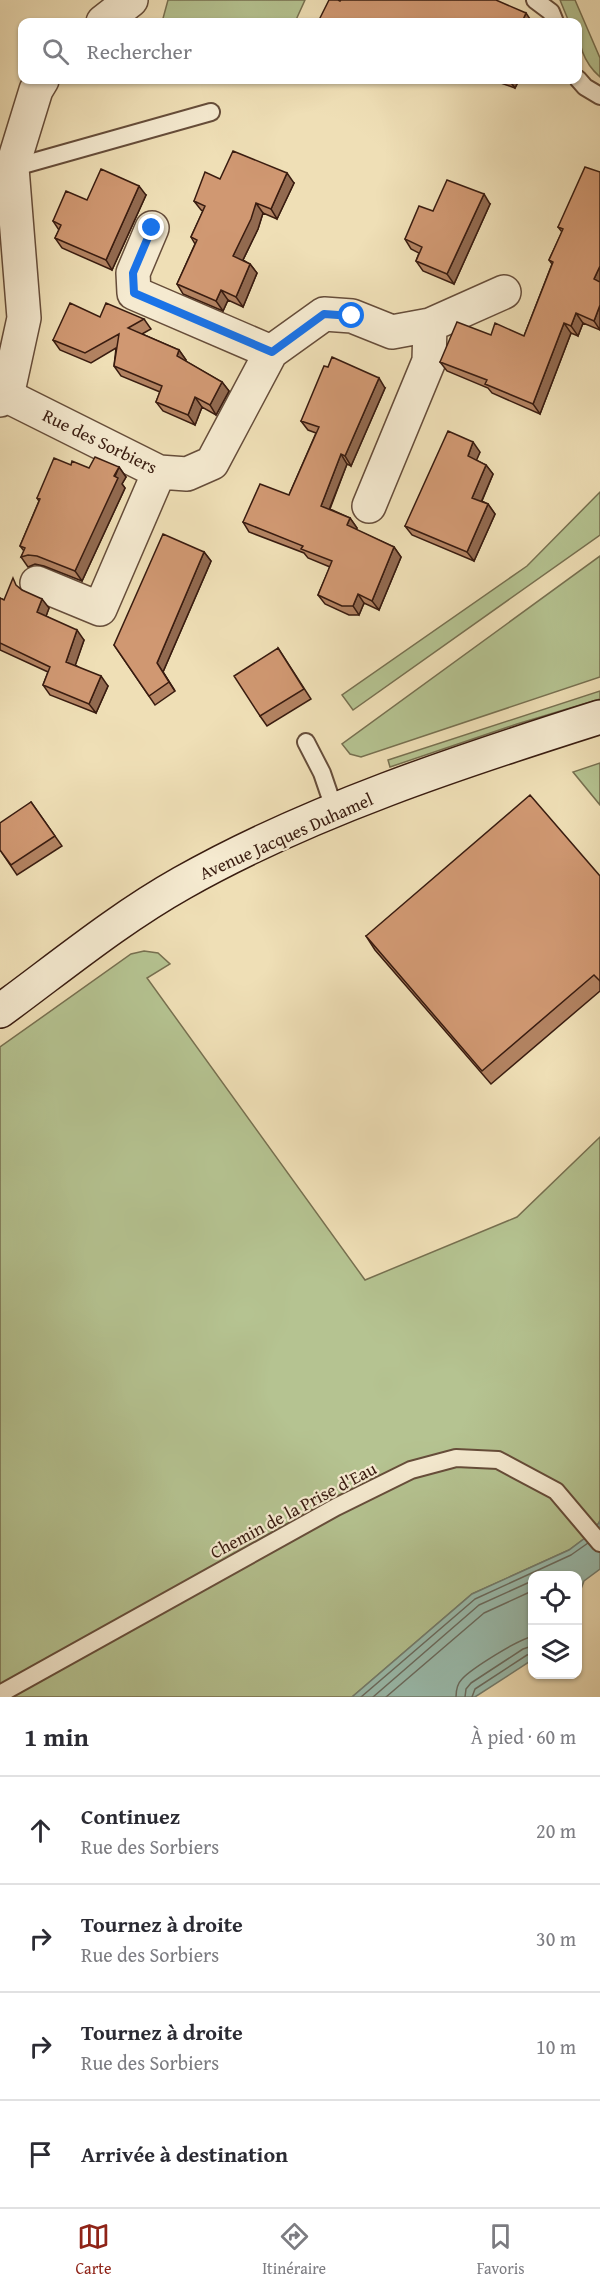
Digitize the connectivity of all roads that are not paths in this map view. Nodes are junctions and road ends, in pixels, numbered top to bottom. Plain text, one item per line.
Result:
1 (131, 0) edge
2 (535, 0) edge
3 (108, 18) edge
4 (553, 18) edge
5 (40, 84) edge
6 (582, 84) edge
7 (600, 96) edge
8 (211, 112) dead end
9 (12, 168) junction
10 (152, 228) dead end
11 (504, 292) dead end
12 (430, 325) junction
13 (272, 352) junction
14 (4, 398) edge
15 (159, 472) junction
16 (369, 506) dead end
17 (37, 583) dead end
18 (600, 717) edge
19 (306, 742) dead end
20 (335, 811) junction
21 (0, 1011) edge
22 (600, 1543) edge
23 (0, 1694) edge

1 - 3 street
2 - 4 lane
5 - 9 street, Rue des Sorbiers
6 - 7 lane
8 - 9 lane
9 - 14 street, Rue des Sorbiers
10 - 13 street
11 - 12 street, Rue des Sorbiers
12 - 13 street, Rue des Sorbiers
12 - 16 street
13 - 15 street, Rue des Sorbiers
14 - 15 street, Rue des Sorbiers
15 - 17 street
18 - 20 street, Avenue Jacques Duhamel
19 - 20 lane
20 - 21 street, Avenue Jacques Duhamel
22 - 23 lane, Chemin de la Prise d'Eau

